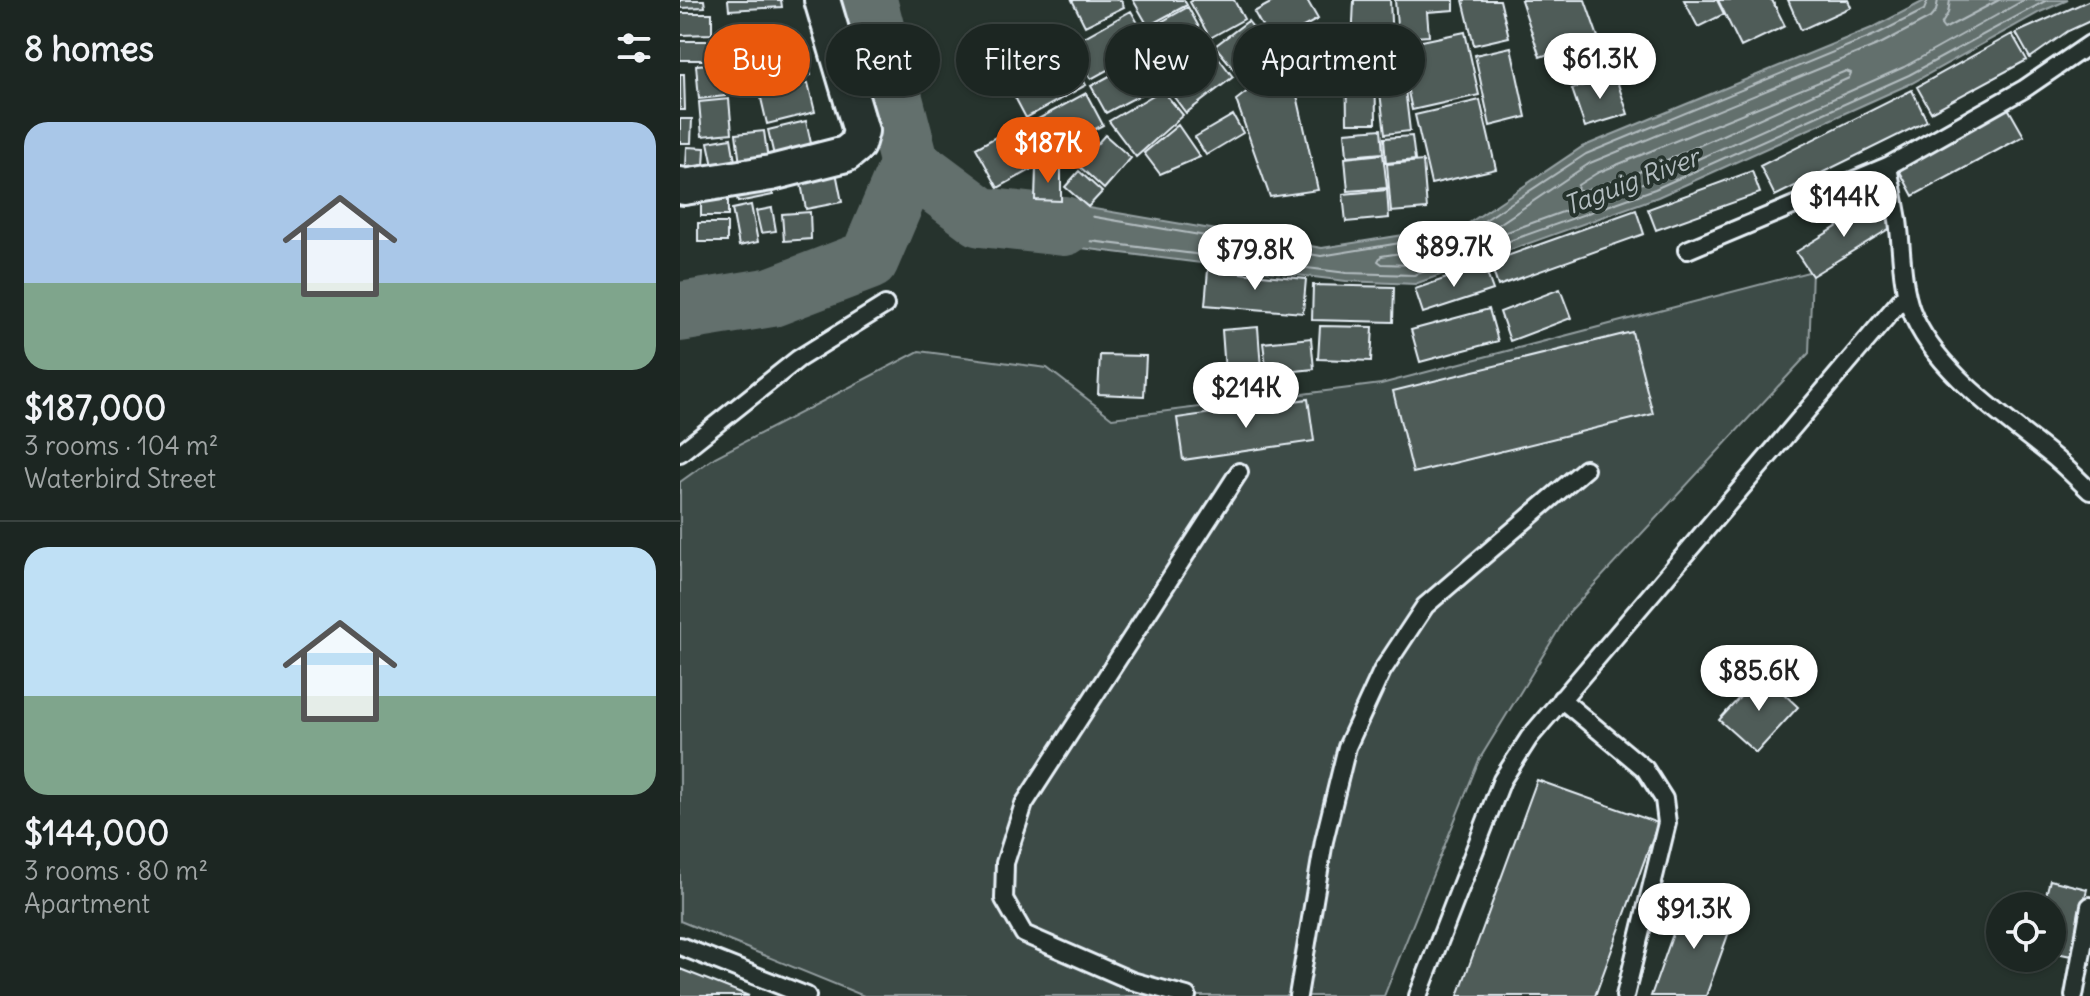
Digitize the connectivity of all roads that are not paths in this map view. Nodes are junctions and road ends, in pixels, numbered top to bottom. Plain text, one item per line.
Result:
1 (822, 0) edge
2 (2090, 44) edge
3 (1888, 166) junction
4 (680, 185) edge
5 (1687, 250) dead end
6 (1906, 294) junction
7 (885, 305) dead end
8 (680, 453) edge
9 (1585, 469) dead end
10 (1239, 472) dead end
11 (2090, 491) edge
12 (1561, 699) junction
13 (2090, 906) edge
14 (680, 946) edge
15 (807, 996) edge
16 (1187, 996) edge
17 (1298, 996) edge
18 (1418, 996) edge
19 (1625, 996) edge
20 (2074, 996) edge

1 - 4 street
2 - 3 lane
3 - 5 lane
3 - 6 lane
6 - 11 lane
6 - 12 lane
7 - 8 lane
9 - 17 lane
10 - 16 lane
12 - 18 lane
12 - 19 lane
13 - 20 lane
14 - 15 lane

